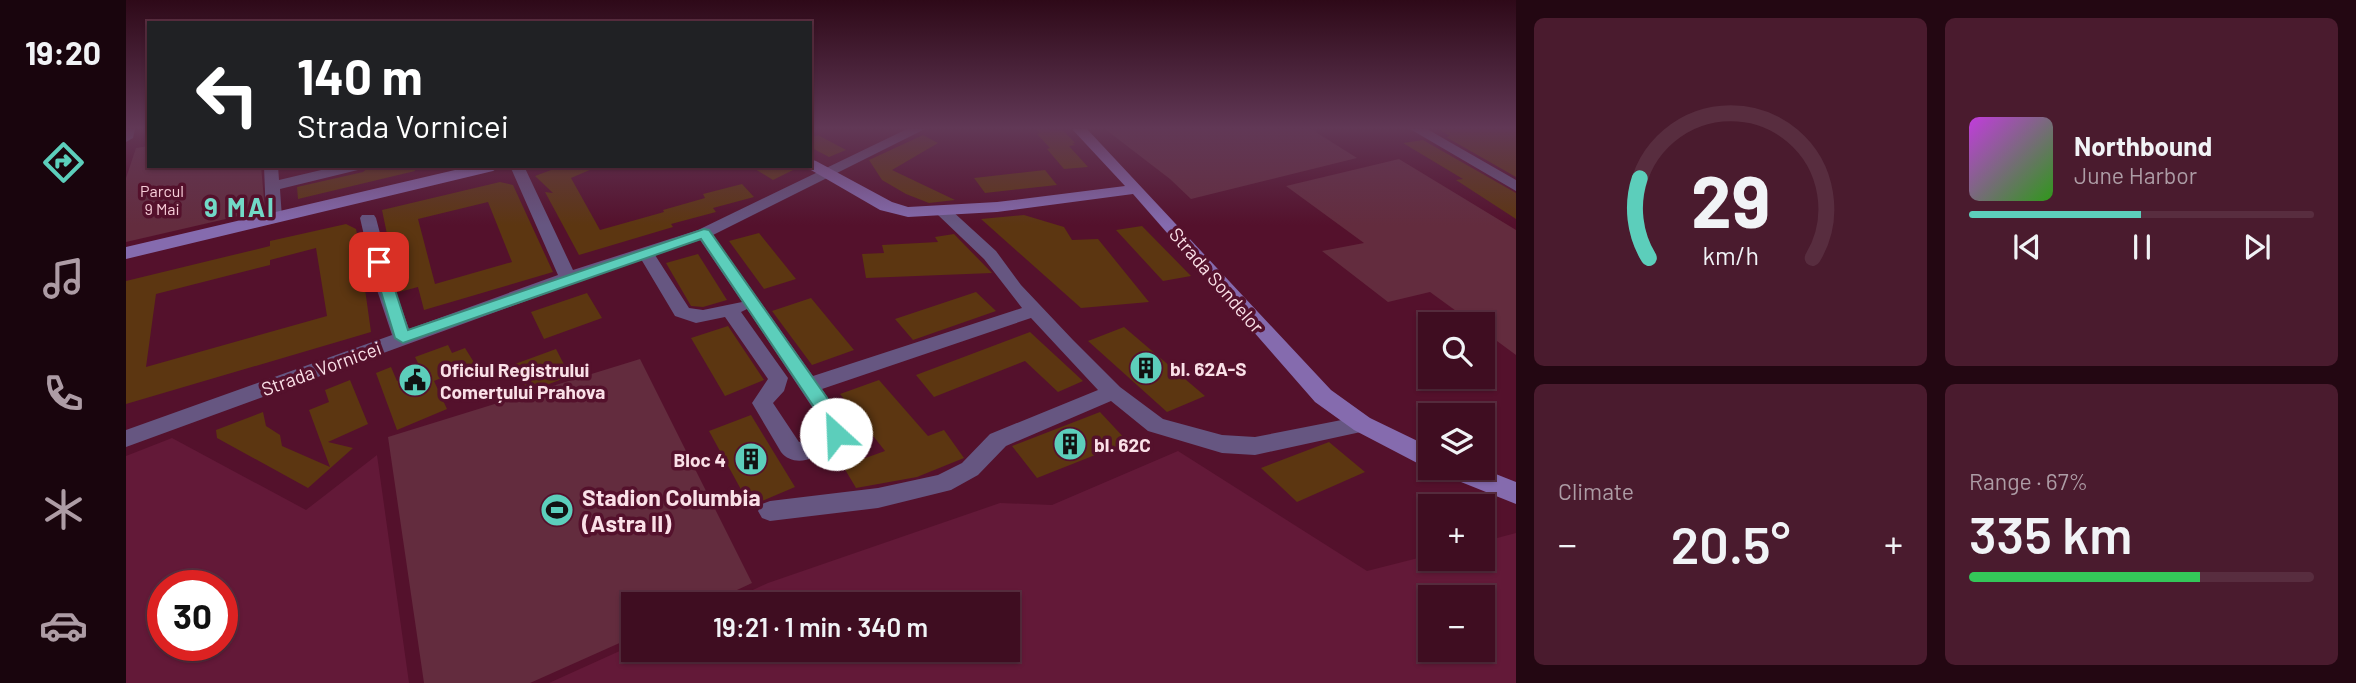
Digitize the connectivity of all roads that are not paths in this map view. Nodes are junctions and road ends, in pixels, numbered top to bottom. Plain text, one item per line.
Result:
1 (854, 161) edge
2 (1110, 161) edge
3 (1473, 161) edge
4 (812, 165) edge
5 (271, 168) edge
6 (485, 168) edge
7 (518, 168) edge
8 (327, 170) edge
9 (827, 174) junction
10 (273, 186) junction
11 (1516, 186) edge
12 (1138, 189) junction
13 (944, 212) junction
14 (274, 218) junction
15 (368, 218) dead end
16 (704, 233) junction
17 (126, 253) edge
18 (646, 253) junction
19 (568, 278) junction
20 (752, 303) junction
21 (729, 309) junction
22 (1034, 310) junction
23 (403, 338) junction
24 (807, 381) junction
25 (777, 386) junction
26 (1113, 392) junction
27 (1362, 424) junction
28 (126, 439) edge
29 (1418, 452) edge
30 (1483, 480) edge
31 (1516, 493) edge
32 (769, 511) dead end

1 - 9 street, Strada Vornicei
2 - 12 street, Strada Sondelor
3 - 11 street
4 - 9 street
5 - 10 street
6 - 14 street
7 - 19 street
8 - 10 street
9 - 13 street
9 - 16 street, Strada Vornicei
10 - 14 street
12 - 13 street
12 - 27 street, Strada Sondelor
13 - 22 street
14 - 17 street
15 - 23 street
16 - 18 street, Strada Vornicei
16 - 20 street
18 - 19 street, Strada Vornicei
18 - 21 street
19 - 23 street, Strada Vornicei
20 - 21 street
20 - 24 street
21 - 25 street
22 - 24 street
22 - 26 street
23 - 28 street, Strada Vornicei
24 - 25 street
24 - 25 street
26 - 27 street
26 - 32 street
27 - 29 street, Strada Sondelor
30 - 31 street

